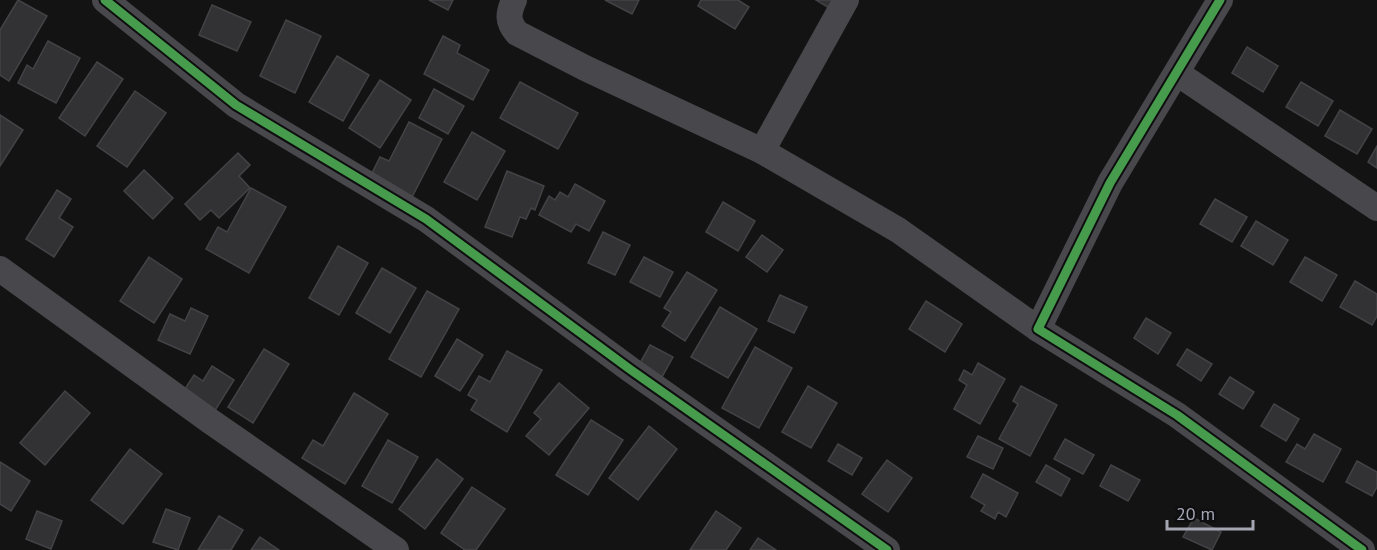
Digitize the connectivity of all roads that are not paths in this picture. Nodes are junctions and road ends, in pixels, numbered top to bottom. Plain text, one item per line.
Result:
1 (105, 0) edge
2 (514, 0) edge
3 (846, 0) edge
4 (1221, 0) edge
5 (1177, 73) junction
6 (762, 151) junction
7 (1377, 208) edge
8 (0, 269) edge
9 (1038, 329) junction
10 (396, 550) edge
11 (886, 550) edge
12 (1362, 550) edge

1 - 11 street
2 - 6 street
3 - 6 street
4 - 5 street
5 - 7 street
5 - 9 street
6 - 9 street
8 - 10 street
9 - 12 street

